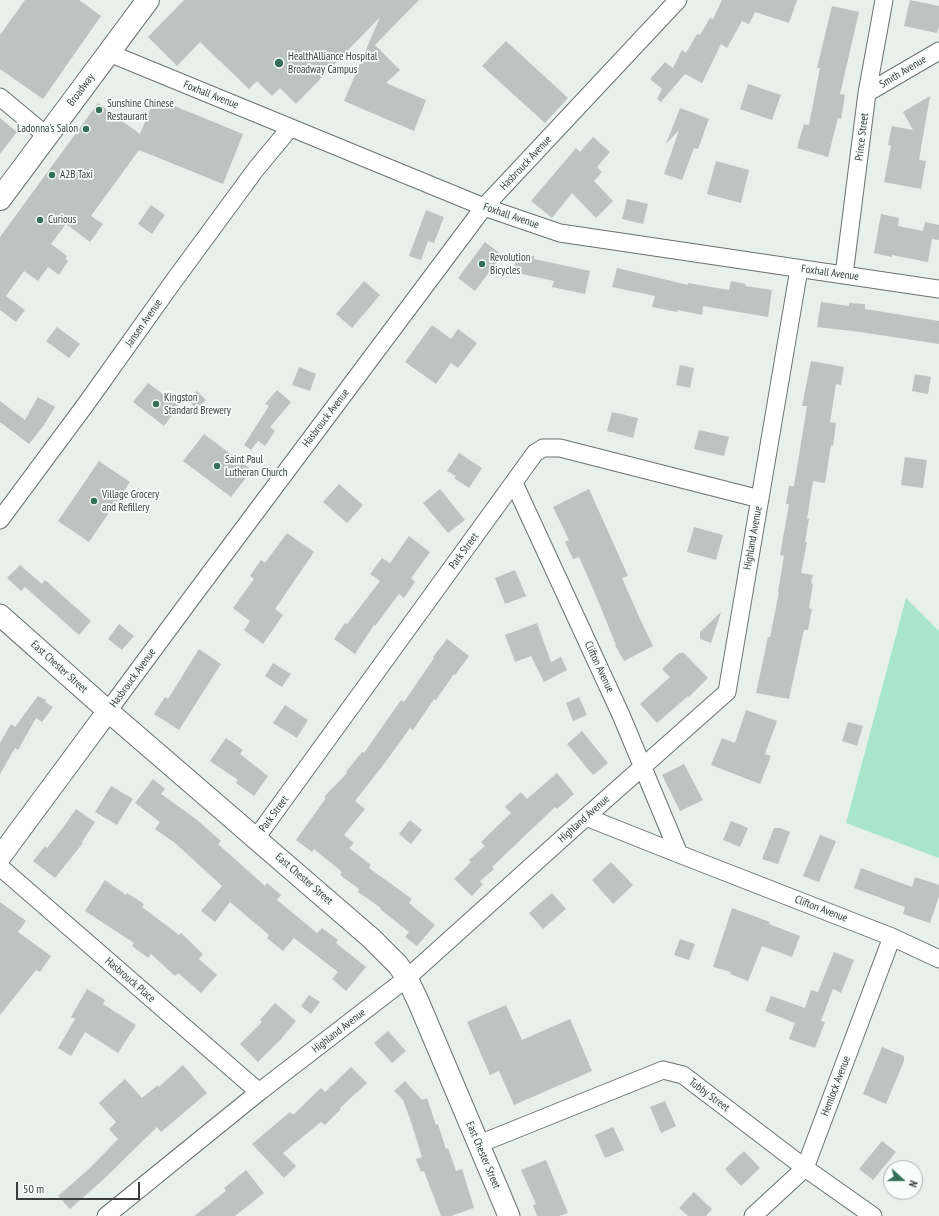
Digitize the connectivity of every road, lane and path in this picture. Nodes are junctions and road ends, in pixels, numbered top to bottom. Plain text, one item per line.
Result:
1 (148, 0) edge
2 (678, 0) edge
3 (884, 0) edge
4 (939, 51) edge
5 (109, 53) junction
6 (867, 93) junction
7 (0, 97) edge
8 (290, 128) junction
9 (47, 136) junction
10 (0, 199) edge
11 (484, 207) junction
12 (799, 269) junction
13 (844, 275) junction
14 (939, 289) edge
15 (514, 483) junction
16 (760, 499) junction
17 (0, 520) edge
18 (0, 615) edge
19 (108, 711) junction
20 (643, 767) junction
21 (586, 817) junction
22 (256, 838) junction
23 (679, 854) junction
24 (0, 857) edge
25 (0, 867) edge
26 (892, 937) junction
27 (939, 959) edge
28 (407, 978) junction
29 (259, 1092) junction
30 (479, 1144) junction
31 (805, 1168) junction
32 (106, 1216) edge
33 (509, 1216) edge
34 (753, 1216) edge
35 (873, 1216) edge

1 - 5 highway, Broadway
2 - 11 street, Hasbrouck Avenue
3 - 6 street, Prince Street
4 - 6 street, Smith Avenue
5 - 8 street, Foxhall Avenue
5 - 9 highway, Broadway
6 - 13 street, Prince Street
7 - 9 street
8 - 11 street, Foxhall Avenue
8 - 17 street, Jansen Avenue
9 - 10 highway, Broadway
11 - 12 street, Foxhall Avenue
11 - 19 street, Hasbrouck Avenue
12 - 13 street, Foxhall Avenue
12 - 16 street, Highland Avenue
13 - 14 street, Foxhall Avenue
15 - 16 street, Park Street
15 - 20 street, Clifton Avenue
15 - 22 street, Park Street
16 - 20 street, Highland Avenue
18 - 19 main road, East Chester Street
19 - 22 main road, East Chester Street
19 - 24 main road, Hasbrouck Avenue
20 - 21 street, Highland Avenue
20 - 23 street, Clifton Avenue
21 - 23 street, Clifton Avenue
21 - 28 street, Highland Avenue
22 - 28 main road, East Chester Street
23 - 26 street, Clifton Avenue
25 - 29 street, Hasbrouck Place
26 - 27 street, Clifton Avenue
26 - 31 street, Hemlock Avenue
28 - 29 street, Highland Avenue
28 - 30 main road, East Chester Street
29 - 32 street, Highland Avenue
30 - 31 street, Tubby Street
30 - 33 main road, East Chester Street
31 - 34 street, Hemlock Avenue
31 - 35 street, Tubby Street

